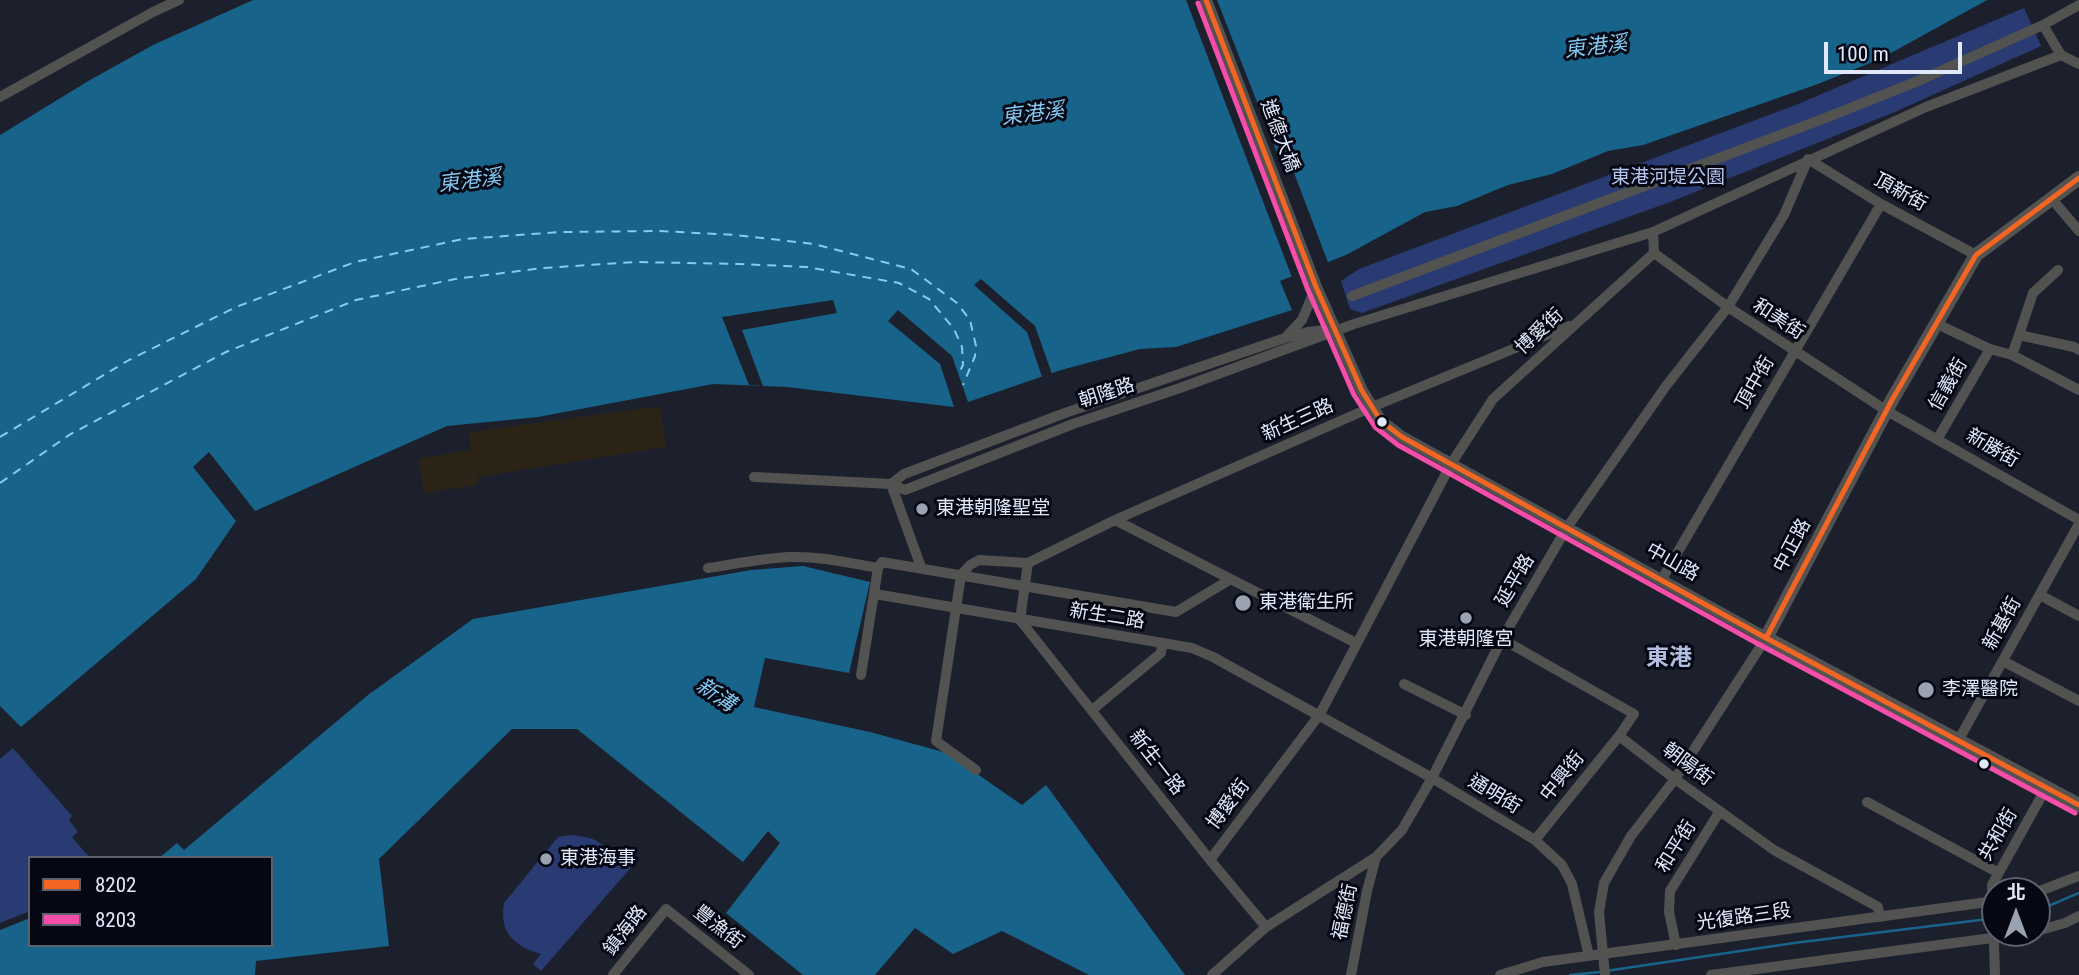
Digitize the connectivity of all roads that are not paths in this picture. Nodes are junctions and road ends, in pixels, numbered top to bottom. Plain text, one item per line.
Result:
1 (179, 0) edge
2 (1206, 0) edge
3 (2079, 5) edge
4 (2043, 25) junction
5 (2061, 55) junction
6 (2079, 64) edge
7 (0, 97) edge
8 (1808, 159) junction
9 (2079, 178) edge
10 (2052, 199) junction
11 (1881, 204) junction
12 (2079, 231) edge
13 (1653, 232) junction
14 (1654, 253) junction
15 (1976, 255) junction
16 (2058, 270) dead end
17 (1316, 286) junction
18 (1352, 296) dead end
19 (1728, 307) junction
20 (1574, 323) junction
21 (1935, 323) junction
22 (1336, 330) junction
23 (2019, 335) junction
24 (1285, 338) junction
25 (1990, 349) junction
26 (2079, 351) edge
27 (1795, 352) junction
28 (2012, 355) junction
29 (2079, 390) edge
30 (1372, 407) junction
31 (1887, 411) junction
32 (1938, 438) junction
33 (1451, 464) junction
34 (754, 477) dead end
35 (891, 484) junction
36 (1115, 520) junction
37 (2079, 522) edge
38 (1566, 528) junction
39 (1028, 563) junction
40 (920, 567) junction
41 (708, 568) dead end
42 (878, 568) junction
43 (961, 575) junction
44 (1231, 579) junction
45 (1661, 579) junction
46 (1024, 588) junction
47 (875, 594) junction
48 (2039, 595) junction
49 (956, 607) junction
50 (2079, 616) edge
51 (1020, 620) junction
52 (1766, 638) junction
53 (1502, 639) junction
54 (1356, 643) junction
55 (1162, 644) junction
56 (2003, 661) junction
57 (861, 675) dead end
58 (1404, 684) dead end
59 (2079, 701) edge
60 (1092, 710) junction
61 (1320, 714) junction
62 (1466, 715) junction
63 (1619, 736) junction
64 (1958, 741) junction
65 (976, 770) dead end
66 (1432, 778) junction
67 (1675, 779) junction
68 (2046, 788) junction
69 (1867, 802) dead end
70 (2079, 805) edge
71 (1720, 811) junction
72 (1535, 840) junction
73 (1376, 857) junction
74 (1210, 860) junction
75 (1997, 872) junction
76 (2079, 876) edge
77 (1995, 877) edge
78 (2051, 887) edge
79 (1981, 905) edge
80 (666, 909) joint
81 (1880, 916) junction
82 (2079, 916) edge
83 (1266, 927) junction
84 (2051, 927) edge
85 (1981, 941) edge
86 (1676, 945) junction
87 (1993, 947) edge
88 (1589, 956) junction
89 (1604, 965) edge
90 (613, 975) edge
91 (749, 975) edge
92 (1212, 975) edge
93 (1351, 975) edge
94 (1500, 975) edge
95 (1711, 975) edge
96 (1995, 975) edge

1 - 7 street
2 - 17 street, 進德大橋
3 - 4 street
4 - 5 street
4 - 18 street
5 - 6 street
5 - 8 street
8 - 11 street, 頂新街
8 - 13 street
8 - 19 street, 延平路
9 - 10 main road, 中正路
10 - 12 street
10 - 15 main road, 中正路
11 - 15 street, 頂新街
11 - 27 street, 頂中街
13 - 14 street
13 - 22 street, 朝隆路
14 - 19 street, 和美街
14 - 20 street, 博愛街
15 - 21 main road, 中正路
16 - 23 street
17 - 22 street, 中山路
17 - 24 street
19 - 27 street, 和美街
19 - 38 street, 延平路
20 - 30 street, 新生三路
20 - 33 street, 博愛街
21 - 25 street
21 - 31 main road, 中正路
22 - 24 street, 朝隆路
22 - 30 street, 中山路
22 - 35 street, 朝隆路
23 - 26 street
23 - 28 street
24 - 35 street, 朝隆路
25 - 28 street
25 - 32 street, 信義街
27 - 31 street, 和美街
27 - 45 street, 頂中街
28 - 29 street
30 - 33 street, 中山路
30 - 36 street, 新生三路
31 - 32 street, 新勝街
31 - 52 main road, 中正路
32 - 37 street, 新勝街
33 - 38 street, 中山路
33 - 54 street, 博愛街
34 - 35 street, 朝隆路
35 - 40 street
36 - 39 street, 新生三路
36 - 44 street
37 - 48 street, 新基街
38 - 45 street, 中山路
38 - 53 street, 延平路
39 - 43 street, 新生三路
39 - 46 street
40 - 42 street
40 - 43 street
41 - 42 street
42 - 47 street
43 - 46 street
43 - 49 street
44 - 46 street
44 - 54 street
45 - 52 street, 中山路
46 - 51 street
47 - 49 street, 新生二路
47 - 57 street
48 - 50 street
48 - 56 street, 新基街
49 - 51 street, 新生二路
49 - 65 street
51 - 55 street, 新生二路
51 - 60 street, 新生一路
52 - 64 main road, 中山路
52 - 67 street, 中正路
53 - 62 street, 延平路
53 - 63 street
54 - 61 street, 博愛街
55 - 60 street
55 - 61 street, 新生二路
56 - 59 street
56 - 64 street, 新基街
58 - 62 street
60 - 74 street, 新生一路
61 - 66 street, 通明街
61 - 74 street, 博愛街
62 - 66 street, 延平路
63 - 67 street, 朝陽街
63 - 72 street, 中興街
64 - 68 main road, 中山路
66 - 72 street, 通明街
66 - 73 street, 延平路
67 - 71 street, 朝陽街
67 - 89 street, 中正路
68 - 70 main road, 中山路
68 - 75 street, 共和街
69 - 75 street
71 - 81 street, 朝陽街
71 - 86 street, 和平街
72 - 88 street, 通明街
73 - 83 street, 延平路
73 - 93 street, 福德街
74 - 83 street, 新生一路
75 - 77 street, 共和街
76 - 78 street
79 - 81 street, 光復路三段
80 - 90 street, 鎮海路
80 - 91 street, 豐漁街
81 - 86 street, 光復路三段
82 - 84 street
83 - 92 street, 延平路
85 - 95 street
86 - 89 street, 光復路三段
87 - 96 street
88 - 89 street, 光復路三段
88 - 94 street, 光復路三段

